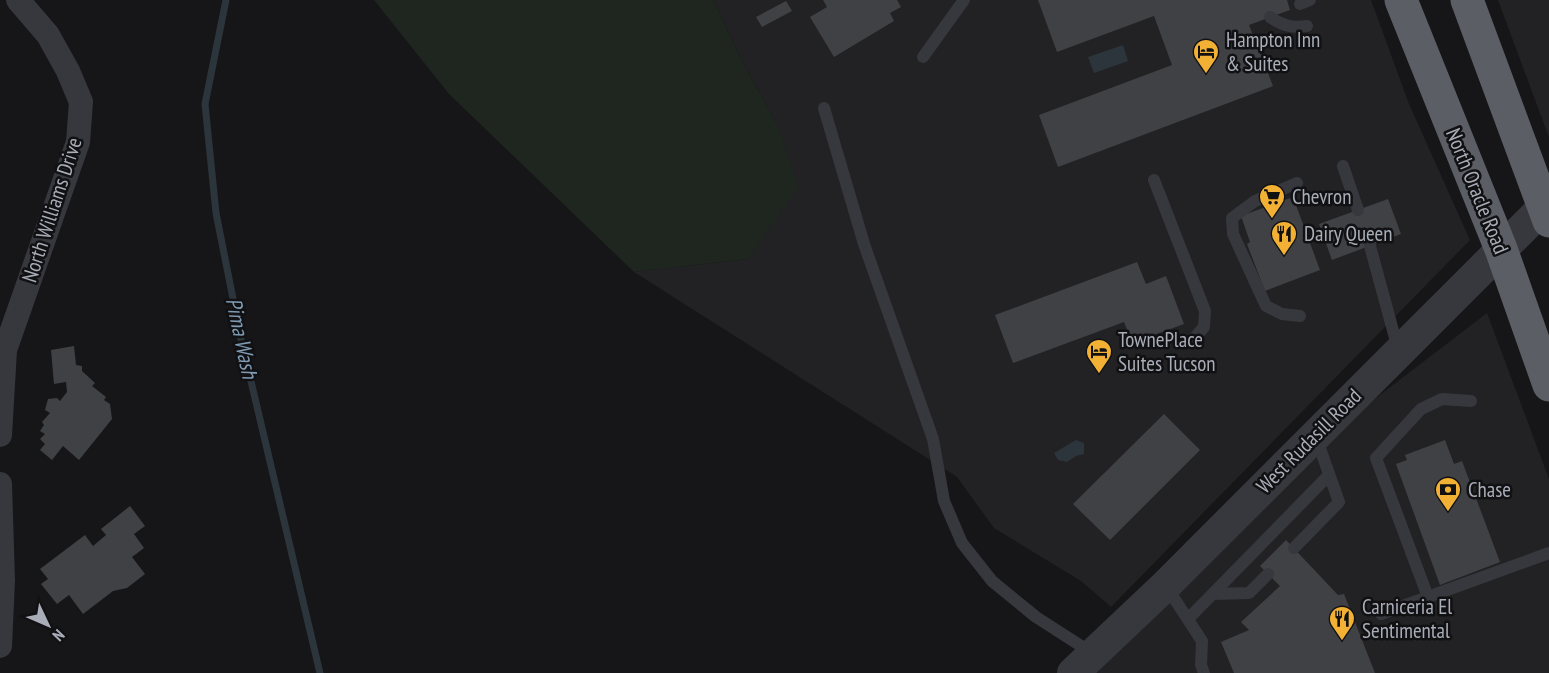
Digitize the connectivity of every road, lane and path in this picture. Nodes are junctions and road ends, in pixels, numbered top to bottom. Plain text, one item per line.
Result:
1 (18, 0) edge
2 (963, 0) edge
3 (1401, 0) edge
4 (1467, 0) edge
5 (1270, 17) dead end
6 (1307, 26) dead end
7 (923, 57) dead end
8 (824, 108) dead end
9 (1343, 166) dead end
10 (1154, 180) dead end
11 (1297, 183) dead end
12 (1358, 210) dead end
13 (1547, 211) edge
14 (1370, 246) dead end
15 (1501, 249) junction
16 (1300, 316) dead end
17 (1191, 342) dead end
18 (1399, 351) junction
19 (1549, 385) edge
20 (1471, 401) dead end
21 (1315, 434) junction
22 (0, 435) edge
23 (1329, 475) junction
24 (0, 484) edge
25 (1294, 548) dead end
26 (1549, 554) edge
27 (1268, 574) dead end
28 (1166, 585) junction
29 (1213, 594) junction
30 (1428, 597) junction
31 (1381, 614) dead end
32 (1188, 619) junction
33 (0, 646) edge
34 (1082, 663) edge
35 (1204, 673) edge

1 - 22 street, North Williams Drive
2 - 7 lane
3 - 15 highway, North Oracle Road
4 - 13 highway
5 - 6 lane
8 - 34 lane
9 - 12 lane
10 - 17 lane
11 - 16 lane
13 - 15 street, West Rudasill Road
14 - 18 lane
15 - 18 street, West Rudasill Road
15 - 19 highway, North Oracle Road
18 - 21 street, West Rudasill Road
20 - 30 lane
21 - 23 lane
21 - 28 street, West Rudasill Road
23 - 25 lane
23 - 29 lane
24 - 33 street
26 - 30 lane
27 - 29 lane
28 - 32 lane
28 - 34 street, West Rudasill Road
29 - 32 lane
30 - 31 lane
32 - 35 lane

